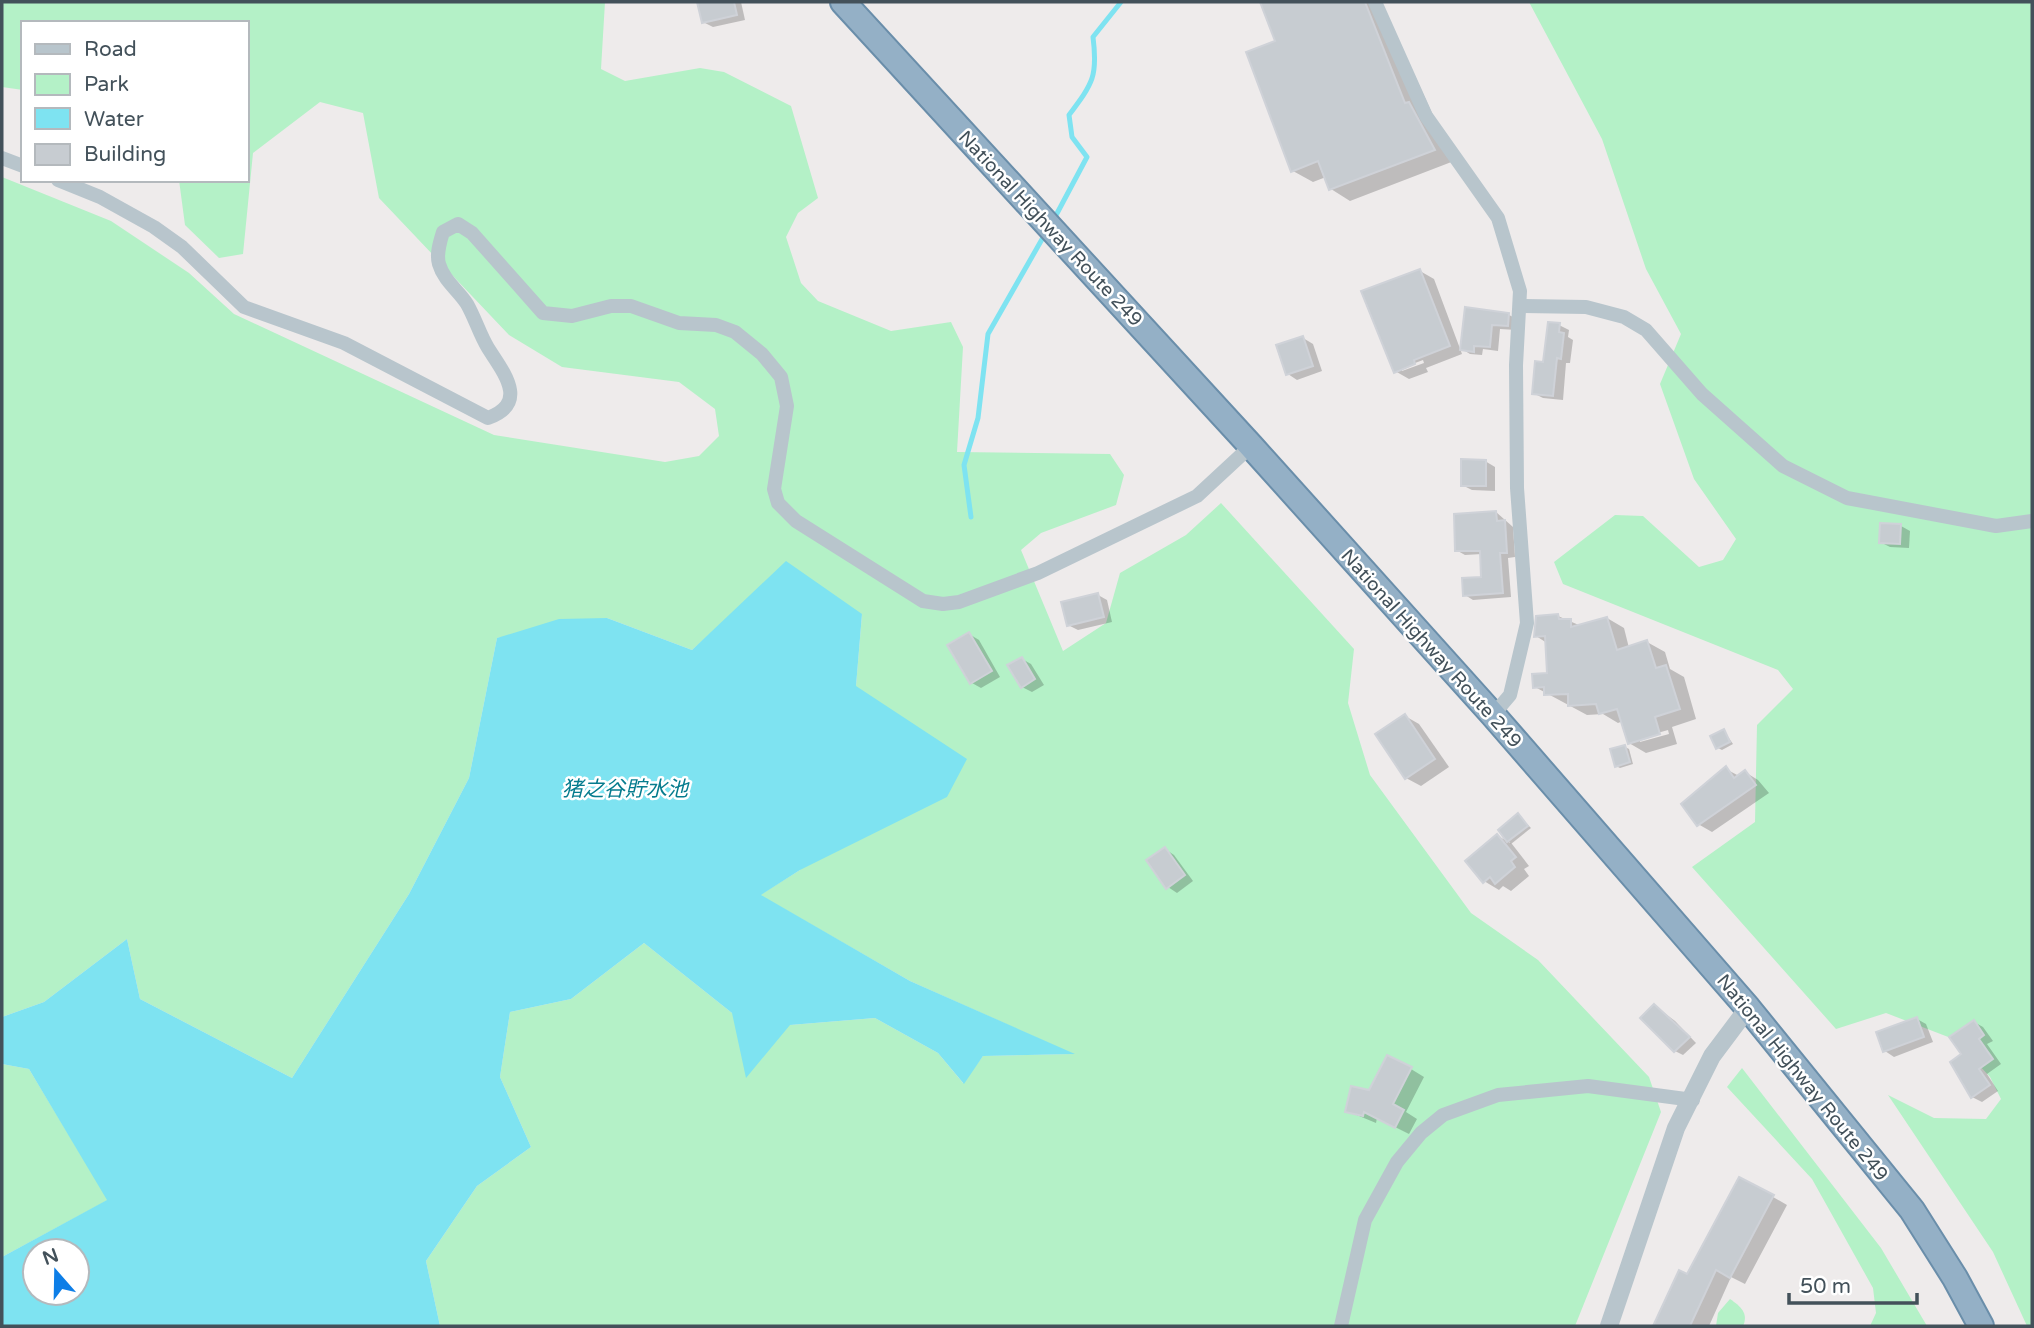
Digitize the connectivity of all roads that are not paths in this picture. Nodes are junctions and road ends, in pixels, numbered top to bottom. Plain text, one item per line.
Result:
1 (843, 2) edge
2 (1375, 2) edge
3 (2, 158) edge
4 (21, 165) edge
5 (63, 182) edge
6 (1520, 306) junction
7 (1251, 446) junction
8 (2032, 521) edge
9 (1493, 715) junction
10 (1748, 1008) junction
11 (1693, 1100) junction
12 (1341, 1326) edge
13 (1609, 1326) edge
14 (1981, 1326) edge

1 - 7 highway, National Highway Route 249
2 - 6 street
3 - 4 street
5 - 7 street
6 - 8 street
6 - 9 street
7 - 9 highway, National Highway Route 249
9 - 10 highway, National Highway Route 249
10 - 11 street
10 - 14 highway, National Highway Route 249
11 - 12 street
11 - 13 street

